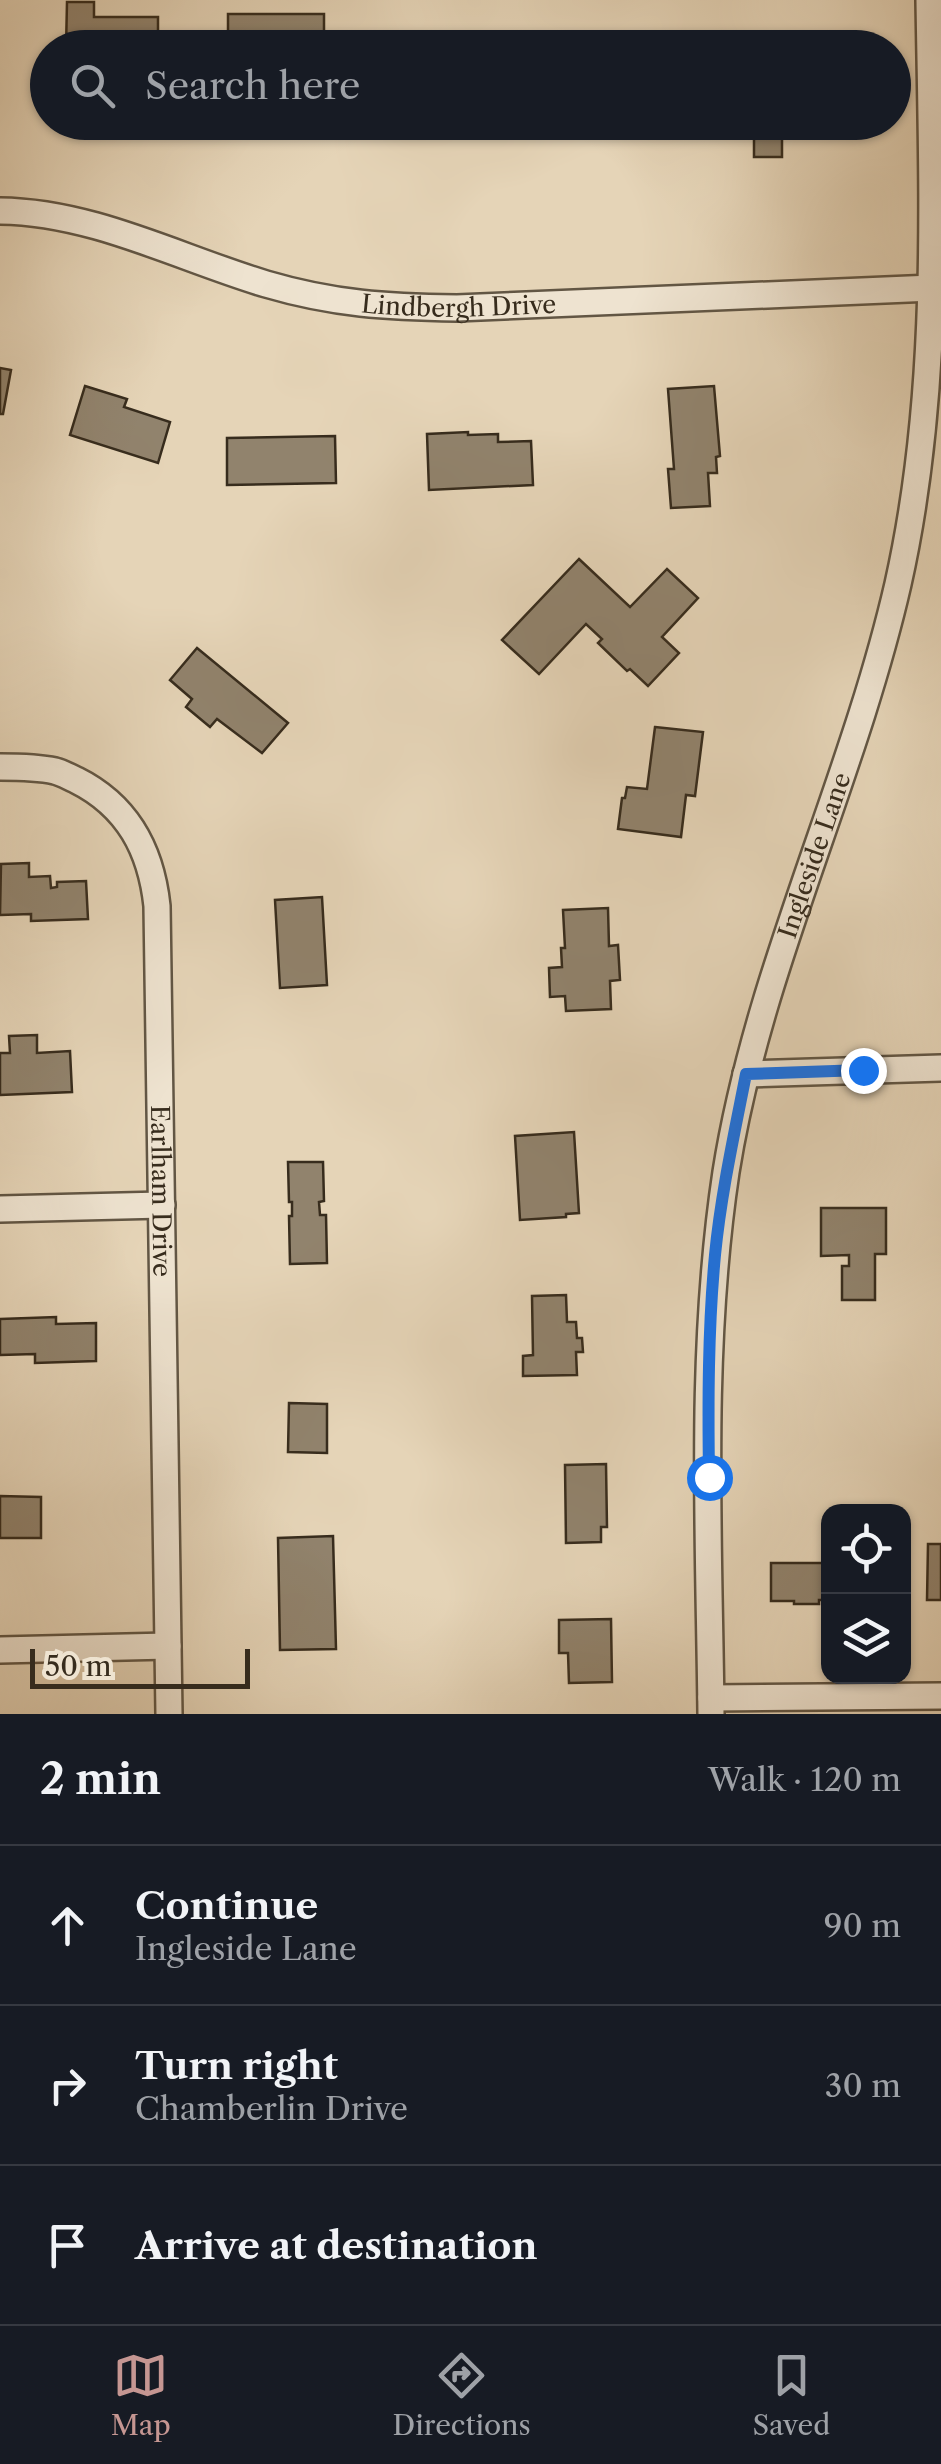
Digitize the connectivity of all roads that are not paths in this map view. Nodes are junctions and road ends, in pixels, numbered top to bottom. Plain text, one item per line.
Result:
1 (929, 0) edge
2 (0, 211) edge
3 (932, 288) junction
4 (930, 464) edge
5 (0, 767) edge
6 (941, 1068) edge
7 (746, 1074) junction
8 (162, 1204) junction
9 (0, 1209) edge
10 (168, 1646) junction
11 (0, 1650) edge
12 (941, 1696) edge
13 (711, 1706) edge
14 (169, 1714) edge

1 - 3 street, Ingleside Lane
2 - 3 street, Lindbergh Drive
3 - 4 street, Ingleside Lane
4 - 7 street, Ingleside Lane
5 - 8 street, Earlham Drive
6 - 7 street
7 - 13 street, Ingleside Lane
8 - 9 street
8 - 10 street, Earlham Drive
10 - 11 street
10 - 14 street, Earlham Drive
12 - 13 street

